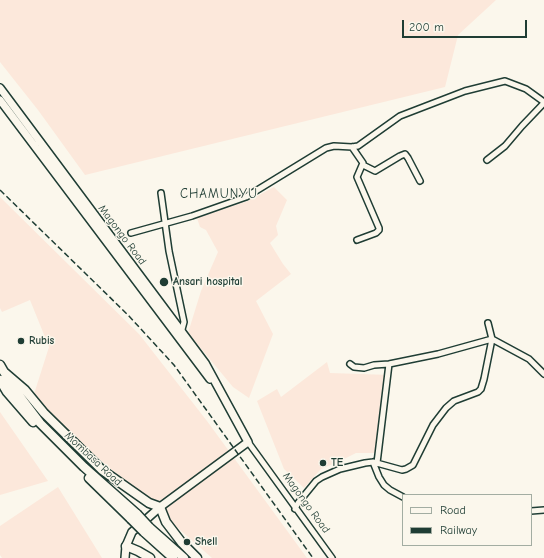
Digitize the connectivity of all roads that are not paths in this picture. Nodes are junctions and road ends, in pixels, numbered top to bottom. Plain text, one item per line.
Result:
1 (0, 88) edge
2 (0, 100) edge
3 (544, 102) edge
4 (352, 148) junction
5 (487, 160) dead end
6 (363, 165) junction
7 (420, 182) dead end
8 (161, 193) dead end
9 (165, 223) junction
10 (130, 233) dead end
11 (358, 240) dead end
12 (488, 323) dead end
13 (181, 333) junction
14 (492, 339) junction
15 (350, 364) dead end
16 (388, 364) junction
17 (2, 369) edge
18 (544, 374) edge
19 (0, 380) edge
20 (223, 397) junction
21 (248, 442) junction
22 (375, 462) junction
23 (83, 469) junction
24 (402, 496) edge
25 (160, 507) junction
26 (295, 509) junction
27 (544, 510) edge
28 (532, 512) edge
29 (126, 546) junction
30 (125, 558) edge
31 (150, 558) edge
32 (173, 558) edge
33 (184, 558) edge
34 (197, 558) edge
35 (332, 558) edge

1 - 13 main road, Magongo Road
2 - 20 main road, Magongo Road
3 - 4 street
3 - 5 street
4 - 6 street
4 - 9 street
6 - 7 street
6 - 11 street
8 - 9 street
9 - 10 street
9 - 13 street
12 - 14 street
13 - 20 main road, Magongo Road
14 - 16 street
14 - 18 street
14 - 22 street
15 - 16 street
16 - 22 street
17 - 23 highway, Mombasa Road
17 - 25 highway
19 - 23 highway, Mombasa Road
20 - 21 main road, Magongo Road
21 - 25 main road
21 - 26 street, Magongo Road
22 - 24 street
22 - 26 street
23 - 32 highway, Mombasa Road, bridge
23 - 33 highway, Mombasa Road, bridge
25 - 29 main road
25 - 34 highway
26 - 35 street, Magongo Road
27 - 28 street
29 - 30 main road
29 - 31 highway

